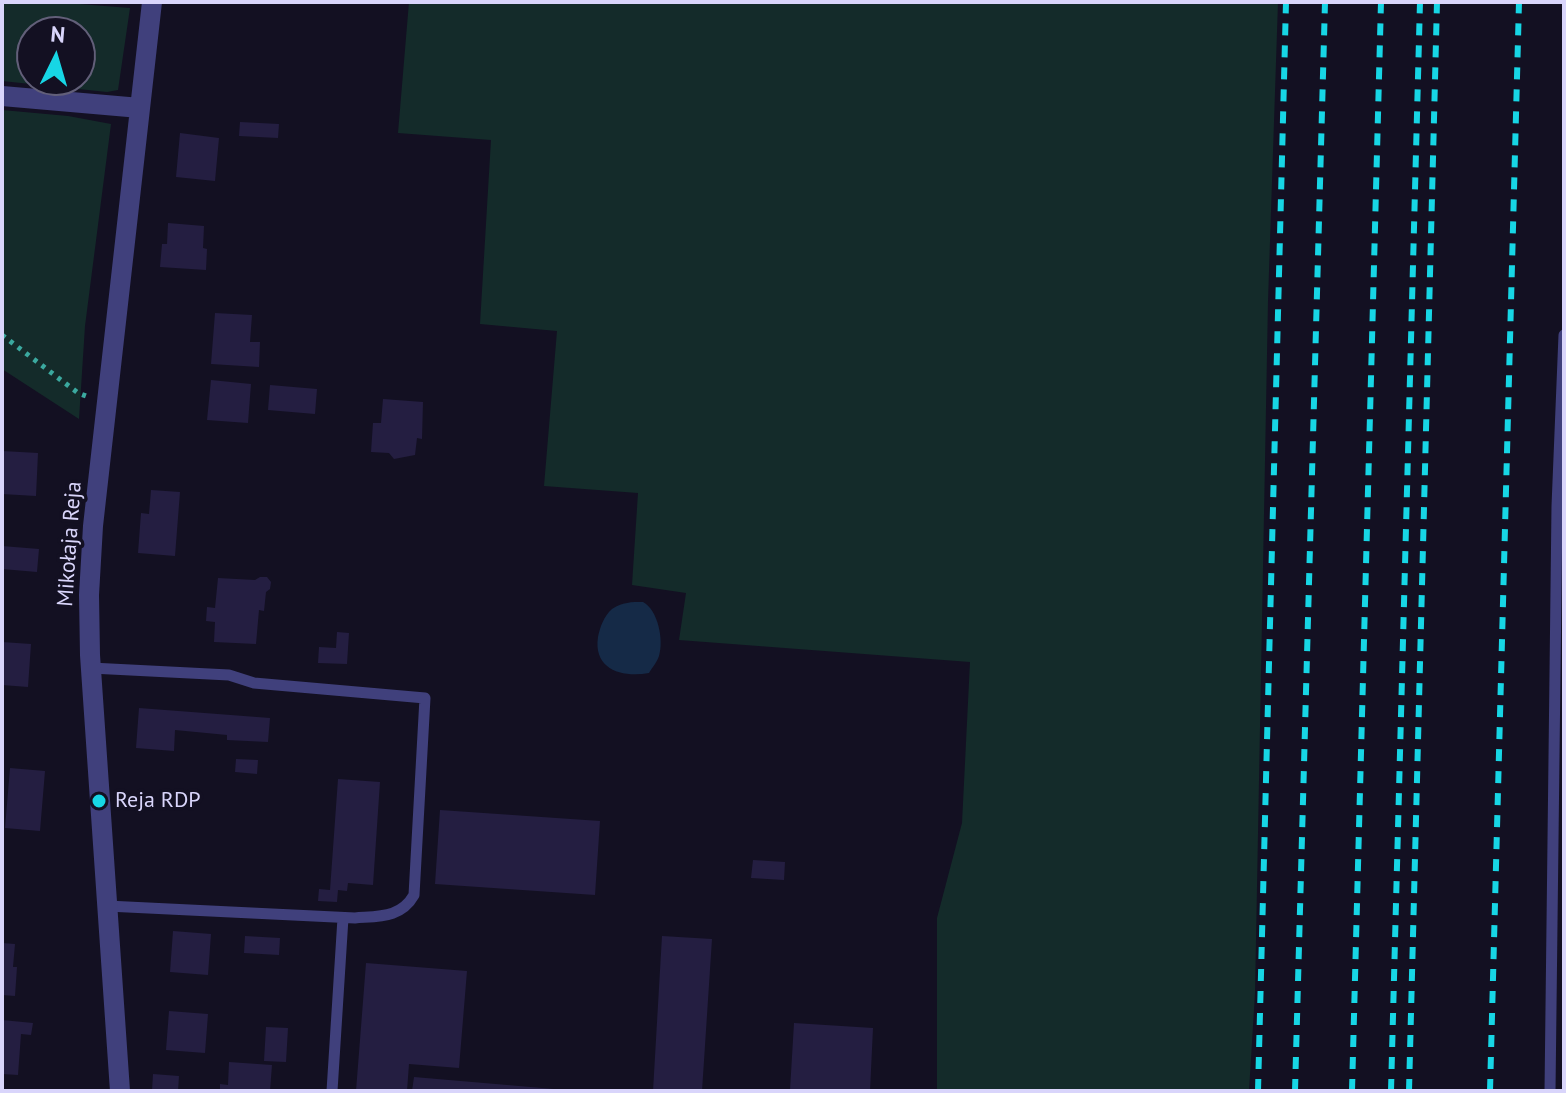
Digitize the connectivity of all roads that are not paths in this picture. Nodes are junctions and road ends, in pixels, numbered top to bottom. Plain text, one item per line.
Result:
1 (152, 2) edge
2 (2, 96) edge
3 (140, 108) junction
4 (1564, 335) edge
5 (91, 668) junction
6 (107, 906) junction
7 (343, 918) junction
8 (120, 1091) edge
9 (332, 1091) edge
10 (1550, 1091) edge

1 - 3 street, Mikołaja Reja
2 - 3 street
3 - 5 street, Mikołaja Reja
4 - 10 lane
5 - 6 street, Mikołaja Reja
5 - 7 lane
6 - 7 lane
6 - 8 street, Mikołaja Reja
7 - 9 lane

